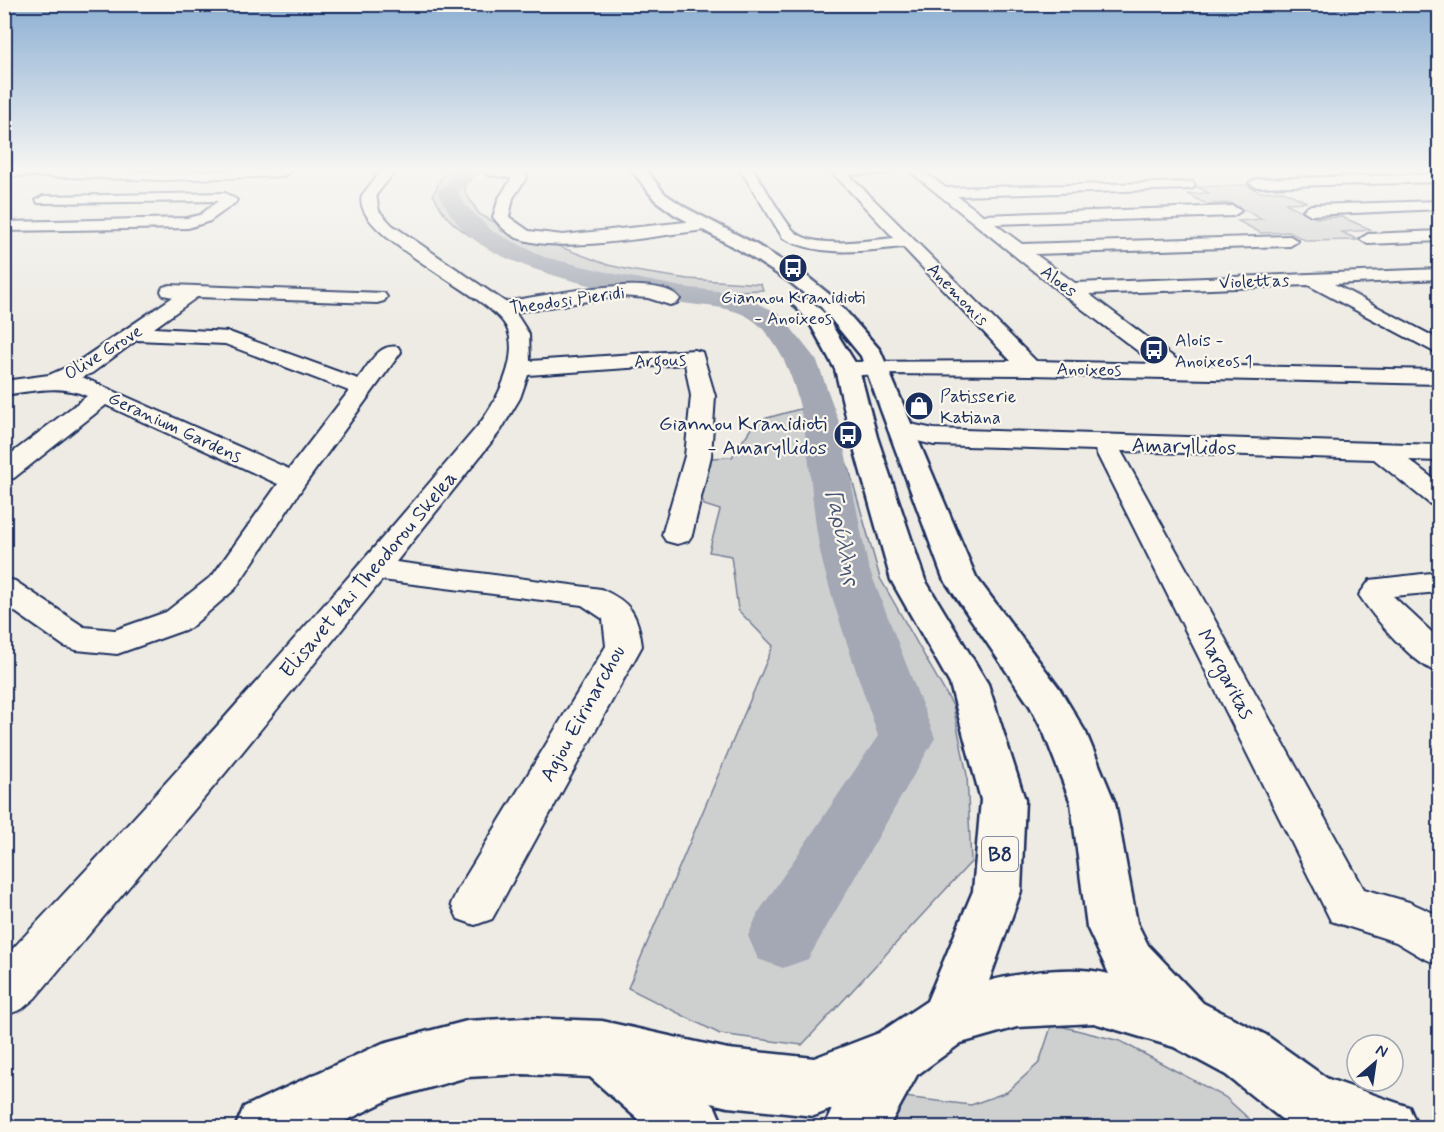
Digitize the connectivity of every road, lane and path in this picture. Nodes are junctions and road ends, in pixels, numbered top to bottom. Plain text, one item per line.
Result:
1 (192, 222) edge
2 (379, 222) edge
3 (505, 222) edge
4 (684, 222) edge
5 (689, 222) edge
6 (781, 222) edge
7 (887, 222) edge
8 (981, 222) edge
9 (695, 227) junction
10 (6, 229) edge
11 (1440, 236) edge
12 (1368, 238) dead end
13 (1290, 241) dead end
14 (907, 242) junction
15 (1017, 249) junction
16 (1418, 274) junction
17 (1440, 274) edge
18 (1311, 279) junction
19 (1440, 284) edge
20 (1068, 289) junction
21 (163, 291) dead end
22 (192, 292) junction
23 (377, 297) dead end
24 (670, 299) dead end
25 (500, 309) junction
26 (134, 334) junction
27 (1440, 349) edge
28 (390, 352) dead end
29 (878, 367) junction
30 (1030, 368) junction
31 (518, 369) junction
32 (847, 369) junction
33 (1177, 370) junction
34 (1440, 377) edge
35 (54, 381) junction
36 (4, 388) edge
37 (362, 388) junction
38 (104, 395) junction
39 (912, 438) junction
40 (1104, 443) junction
41 (1382, 452) junction
42 (1440, 453) edge
43 (4, 472) edge
44 (294, 481) junction
45 (1440, 498) edge
46 (677, 535) dead end
47 (374, 569) junction
48 (1440, 582) edge
49 (4, 588) edge
50 (1440, 661) edge
51 (475, 904) dead end
52 (1440, 942) edge
53 (9, 992) edge
54 (947, 1020) junction
55 (1184, 1022) junction
56 (602, 1049) junction
57 (897, 1055) junction
58 (1322, 1115) edge
59 (265, 1128) edge
60 (694, 1128) edge
61 (854, 1128) edge
62 (1388, 1128) edge

1 - 10 street
2 - 25 street, Elisavet kai Theodorou Skelea
3 - 9 street
4 - 9 main road, B8
5 - 9 main road, B8
6 - 14 street
7 - 14 street, Anemonis
8 - 15 street, Aloes
9 - 29 main road, B8
9 - 32 main road, B8
11 - 12 street
13 - 15 street
14 - 30 street, Anemonis
15 - 20 street, Aloes
16 - 17 street, Violettas
16 - 18 street, Violettas
16 - 19 street
18 - 20 street, Violettas
18 - 27 street
20 - 33 street, Aloes
21 - 22 street
22 - 23 street
22 - 26 street, Olive Grove
24 - 25 street, Theodosi Pieridi
25 - 31 street, Elisavet kai Theodorou Skelea
26 - 35 street, Olive Grove
26 - 37 street
28 - 37 street
29 - 30 street, Anoixeos
29 - 32 street, Anoixeos
29 - 39 main road, B8
30 - 33 street, Anoixeos
31 - 46 street, Argous
31 - 47 street, Elisavet kai Theodorou Skelea
32 - 54 main road, B8
33 - 34 street, Anoixeos
35 - 36 street, Olive Grove
35 - 38 street, Geranium Gardens
37 - 44 street
38 - 43 street
38 - 44 street, Geranium Gardens
39 - 40 street, Amaryllidos
39 - 55 main road, B8
40 - 41 street, Amaryllidos
40 - 52 street, Margaritas
41 - 42 street, Amaryllidos
41 - 45 street
44 - 49 street
47 - 51 street, Agiou Eirinarchou
47 - 53 street, Elisavet kai Theodorou Skelea
48 - 50 street
54 - 55 main road, B8
54 - 57 main road, B8
55 - 58 main road, B8
56 - 57 main road
56 - 59 main road
56 - 60 main road
57 - 61 main road, B8
58 - 62 main road

